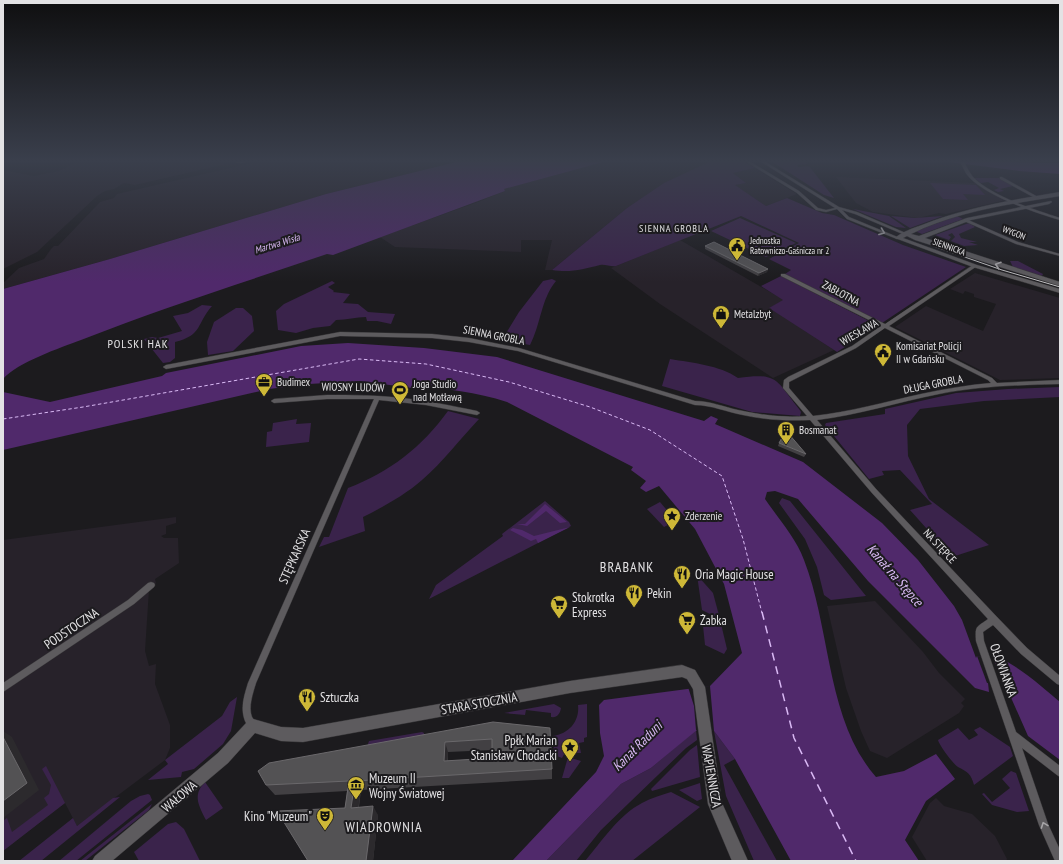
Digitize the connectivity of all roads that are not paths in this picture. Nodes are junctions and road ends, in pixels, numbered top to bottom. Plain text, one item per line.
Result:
1 (808, 201) edge
2 (827, 201) edge
3 (1012, 201) edge
4 (1013, 201) edge
5 (1052, 201) edge
6 (1024, 206) junction
7 (838, 208) junction
8 (959, 214) junction
9 (967, 219) junction
10 (1060, 219) edge
11 (906, 234) junction
12 (898, 238) junction
13 (918, 238) junction
14 (910, 242) junction
15 (1060, 255) edge
16 (975, 266) junction
17 (783, 275) dead end
18 (1060, 284) edge
19 (1060, 291) edge
20 (885, 328) junction
21 (166, 367) dead end
22 (1060, 382) edge
23 (995, 384) junction
24 (378, 398) junction
25 (274, 401) dead end
26 (477, 414) dead end
27 (811, 418) junction
28 (151, 584) dead end
29 (994, 620) junction
30 (1060, 681) edge
31 (699, 686) joint
32 (3, 688) edge
33 (253, 726) junction
34 (1013, 736) junction
35 (1060, 772) edge
36 (100, 861) edge
37 (740, 861) edge
38 (1060, 861) edge

1 - 7 street
2 - 7 street, SIENNICKA
3 - 8 street
4 - 6 street
5 - 6 street
6 - 9 street
6 - 10 street
7 - 11 street, SIENNICKA
7 -> 12 street, SIENNICKA
8 - 9 street
8 - 11 street
9 - 13 street
9 - 15 street, WYGON
11 - 12 street
11 - 13 street, SIENNICKA
12 - 14 street, SIENNICKA
13 - 14 street
18 -> 13 street, SIENNICKA
14 - 16 street, SIENNICKA
16 - 19 street, SIENNICKA
16 - 20 street, WIESŁAWA
17 - 20 street, ZABŁOTNA
20 - 23 street, ZABŁOTNA
20 - 27 street, WIESŁAWA
21 - 27 street, SIENNA GROBLA
22 - 23 street, DŁUGA GROBLA
23 - 27 street, DŁUGA GROBLA
24 - 25 street, WIOSNY LUDÓW
24 - 26 street, WIOSNY LUDÓW
24 - 33 street, STĘPKARSKA
27 - 29 street, NA STĘPCE
28 - 32 street, PODSTOCZNA
29 - 30 street, NA STĘPCE
29 - 34 street, OŁOWIANKA
31 - 33 street, STARA STOCZNIA
31 - 37 street, WAPIENNICZA
33 - 36 street, WAŁOWA
34 - 35 street
38 -> 34 street, OŁOWIANKA

